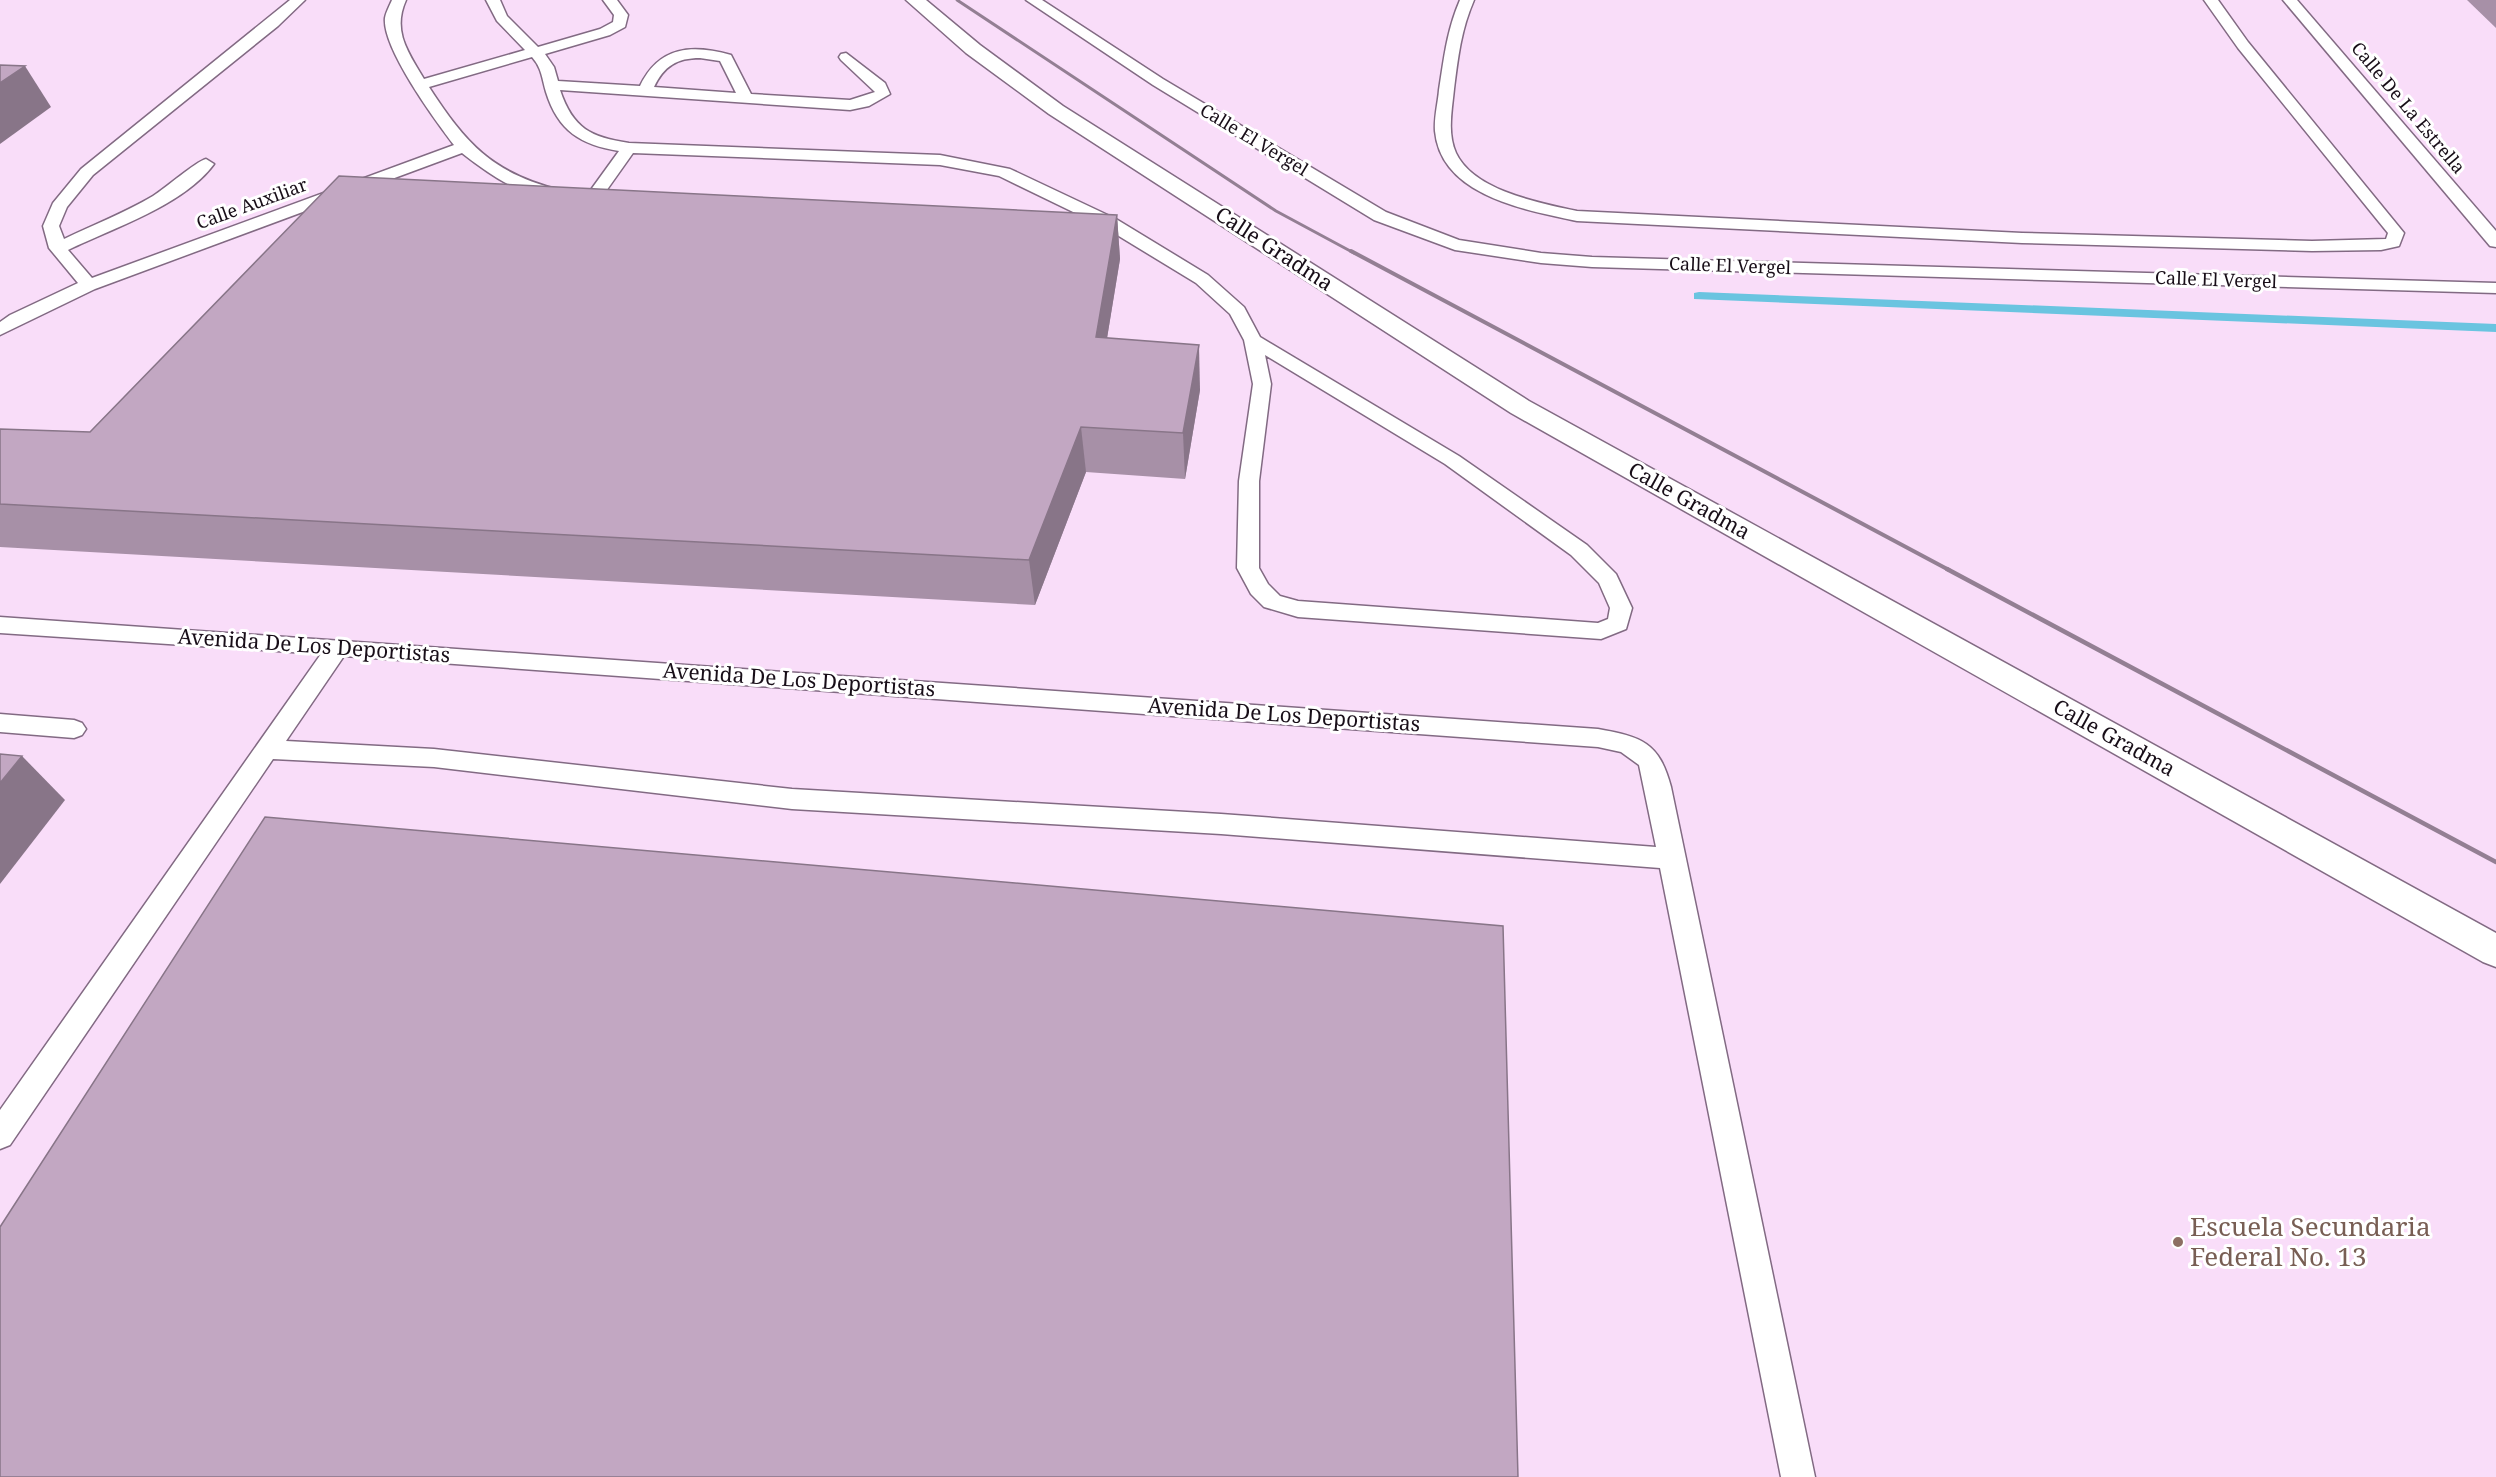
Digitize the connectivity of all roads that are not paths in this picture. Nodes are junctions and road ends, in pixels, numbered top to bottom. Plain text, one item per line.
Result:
1 (298, 0) edge
2 (399, 0) edge
3 (493, 0) edge
4 (610, 0) edge
5 (915, 0) edge
6 (1033, 0) edge
7 (1467, 0) edge
8 (2211, 0) edge
9 (2290, 0) edge
10 (537, 52) junction
11 (846, 57) dead end
12 (423, 84) junction
13 (552, 85) junction
14 (645, 91) junction
15 (746, 98) junction
16 (464, 147) junction
17 (628, 148) junction
18 (206, 164) dead end
19 (593, 198) junction
20 (617, 199) edge
21 (1065, 220) edge
22 (1110, 223) junction
23 (2496, 242) edge
24 (58, 248) junction
25 (89, 285) junction
26 (2496, 288) edge
27 (0, 330) edge
28 (1253, 340) junction
29 (0, 625) edge
30 (338, 647) junction
31 (0, 723) edge
32 (74, 729) dead end
33 (267, 749) junction
34 (1671, 858) junction
35 (2496, 951) edge
36 (0, 1135) edge
37 (1798, 1477) edge

1 - 24 lane
2 - 12 lane
3 - 10 lane
4 - 10 lane
5 - 35 street, Calle Gradma
6 - 26 lane, Calle El Vergel
7 - 8 lane
9 - 23 lane, Calle De La Estrella
10 - 12 lane
10 - 13 lane
11 - 15 lane
12 - 16 lane
13 - 14 lane
13 - 17 lane
14 - 15 lane
14 - 15 lane
16 - 19 lane
16 - 25 lane, Calle Auxiliar
17 - 19 lane
17 - 22 lane
18 - 24 lane
19 - 20 lane
21 - 22 lane
22 - 28 lane
24 - 25 lane
25 - 27 lane, Calle Auxiliar
28 - 28 lane
29 - 30 lane, Avenida De Los Deportistas
30 - 33 lane
30 - 34 lane, Avenida De Los Deportistas
31 - 32 lane
33 - 34 lane
33 - 36 lane
34 - 37 lane, Avenida De Los Deportistas

